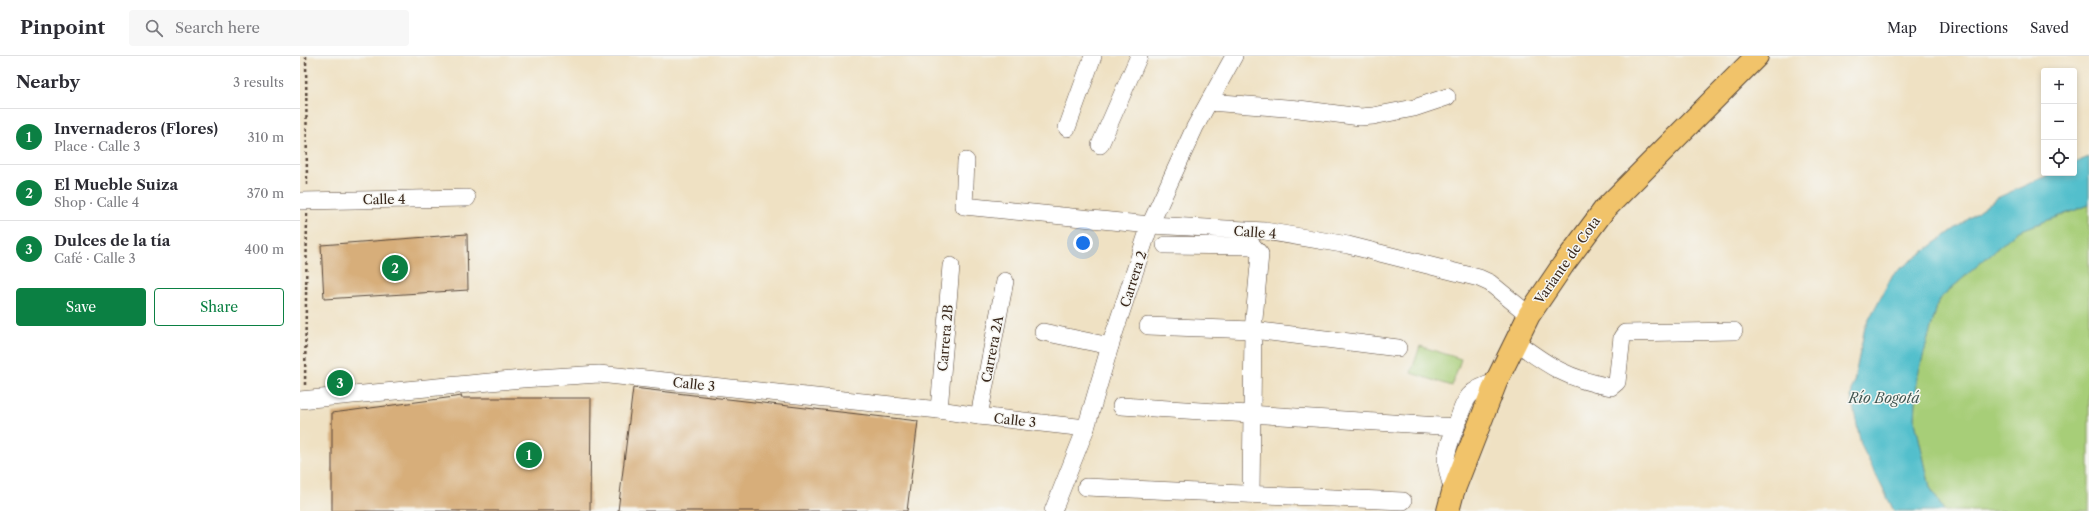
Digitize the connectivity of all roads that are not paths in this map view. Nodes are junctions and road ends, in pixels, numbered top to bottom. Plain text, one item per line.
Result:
1 (1093, 56) edge
2 (1139, 56) edge
3 (1234, 56) edge
4 (1757, 56) edge
5 (1447, 98) dead end
6 (1209, 102) junction
7 (1067, 128) dead end
8 (1100, 145) dead end
9 (966, 161) dead end
10 (467, 198) dead end
11 (303, 201) edge
12 (1150, 225) junction
13 (1165, 245) dead end
14 (951, 266) dead end
15 (1005, 281) dead end
16 (1529, 315) junction
17 (1148, 326) dead end
18 (1253, 330) junction
19 (1734, 331) dead end
20 (1043, 332) dead end
21 (1516, 342) junction
22 (1110, 346) junction
23 (1398, 348) dead end
24 (1496, 382) junction
25 (302, 400) edge
26 (1121, 406) dead end
27 (939, 410) junction
28 (1251, 414) junction
29 (979, 416) junction
30 (1456, 426) junction
31 (1086, 428) junction
32 (1086, 487) dead end
33 (1251, 494) junction
34 (1403, 501) dead end
35 (1451, 502) edge
36 (1053, 511) edge

1 - 7 street
2 - 8 street
3 - 6 street, Carrera 2
4 - 16 main road, Variante de Cota
5 - 6 street
6 - 12 street, Carrera 2
9 - 12 street, Calle 4
10 - 11 street, Calle 4
12 - 16 street, Calle 4
12 - 22 street, Carrera 2
13 - 18 street
14 - 27 street, Carrera 2B
15 - 29 street, Carrera 2A
16 - 21 main road, Variante de Cota
17 - 18 street
18 - 23 street
18 - 28 street
19 - 21 street
20 - 22 street
21 - 24 main road, Variante de Cota
22 - 31 street, Carrera 2
24 - 30 street
24 - 35 main road, Variante de Cota
25 - 27 street, Calle 3
26 - 28 street
27 - 29 street, Calle 3
28 - 30 street
28 - 33 street
29 - 31 street, Calle 3
30 - 35 street
31 - 36 street, Carrera 2
32 - 33 street
33 - 34 street

